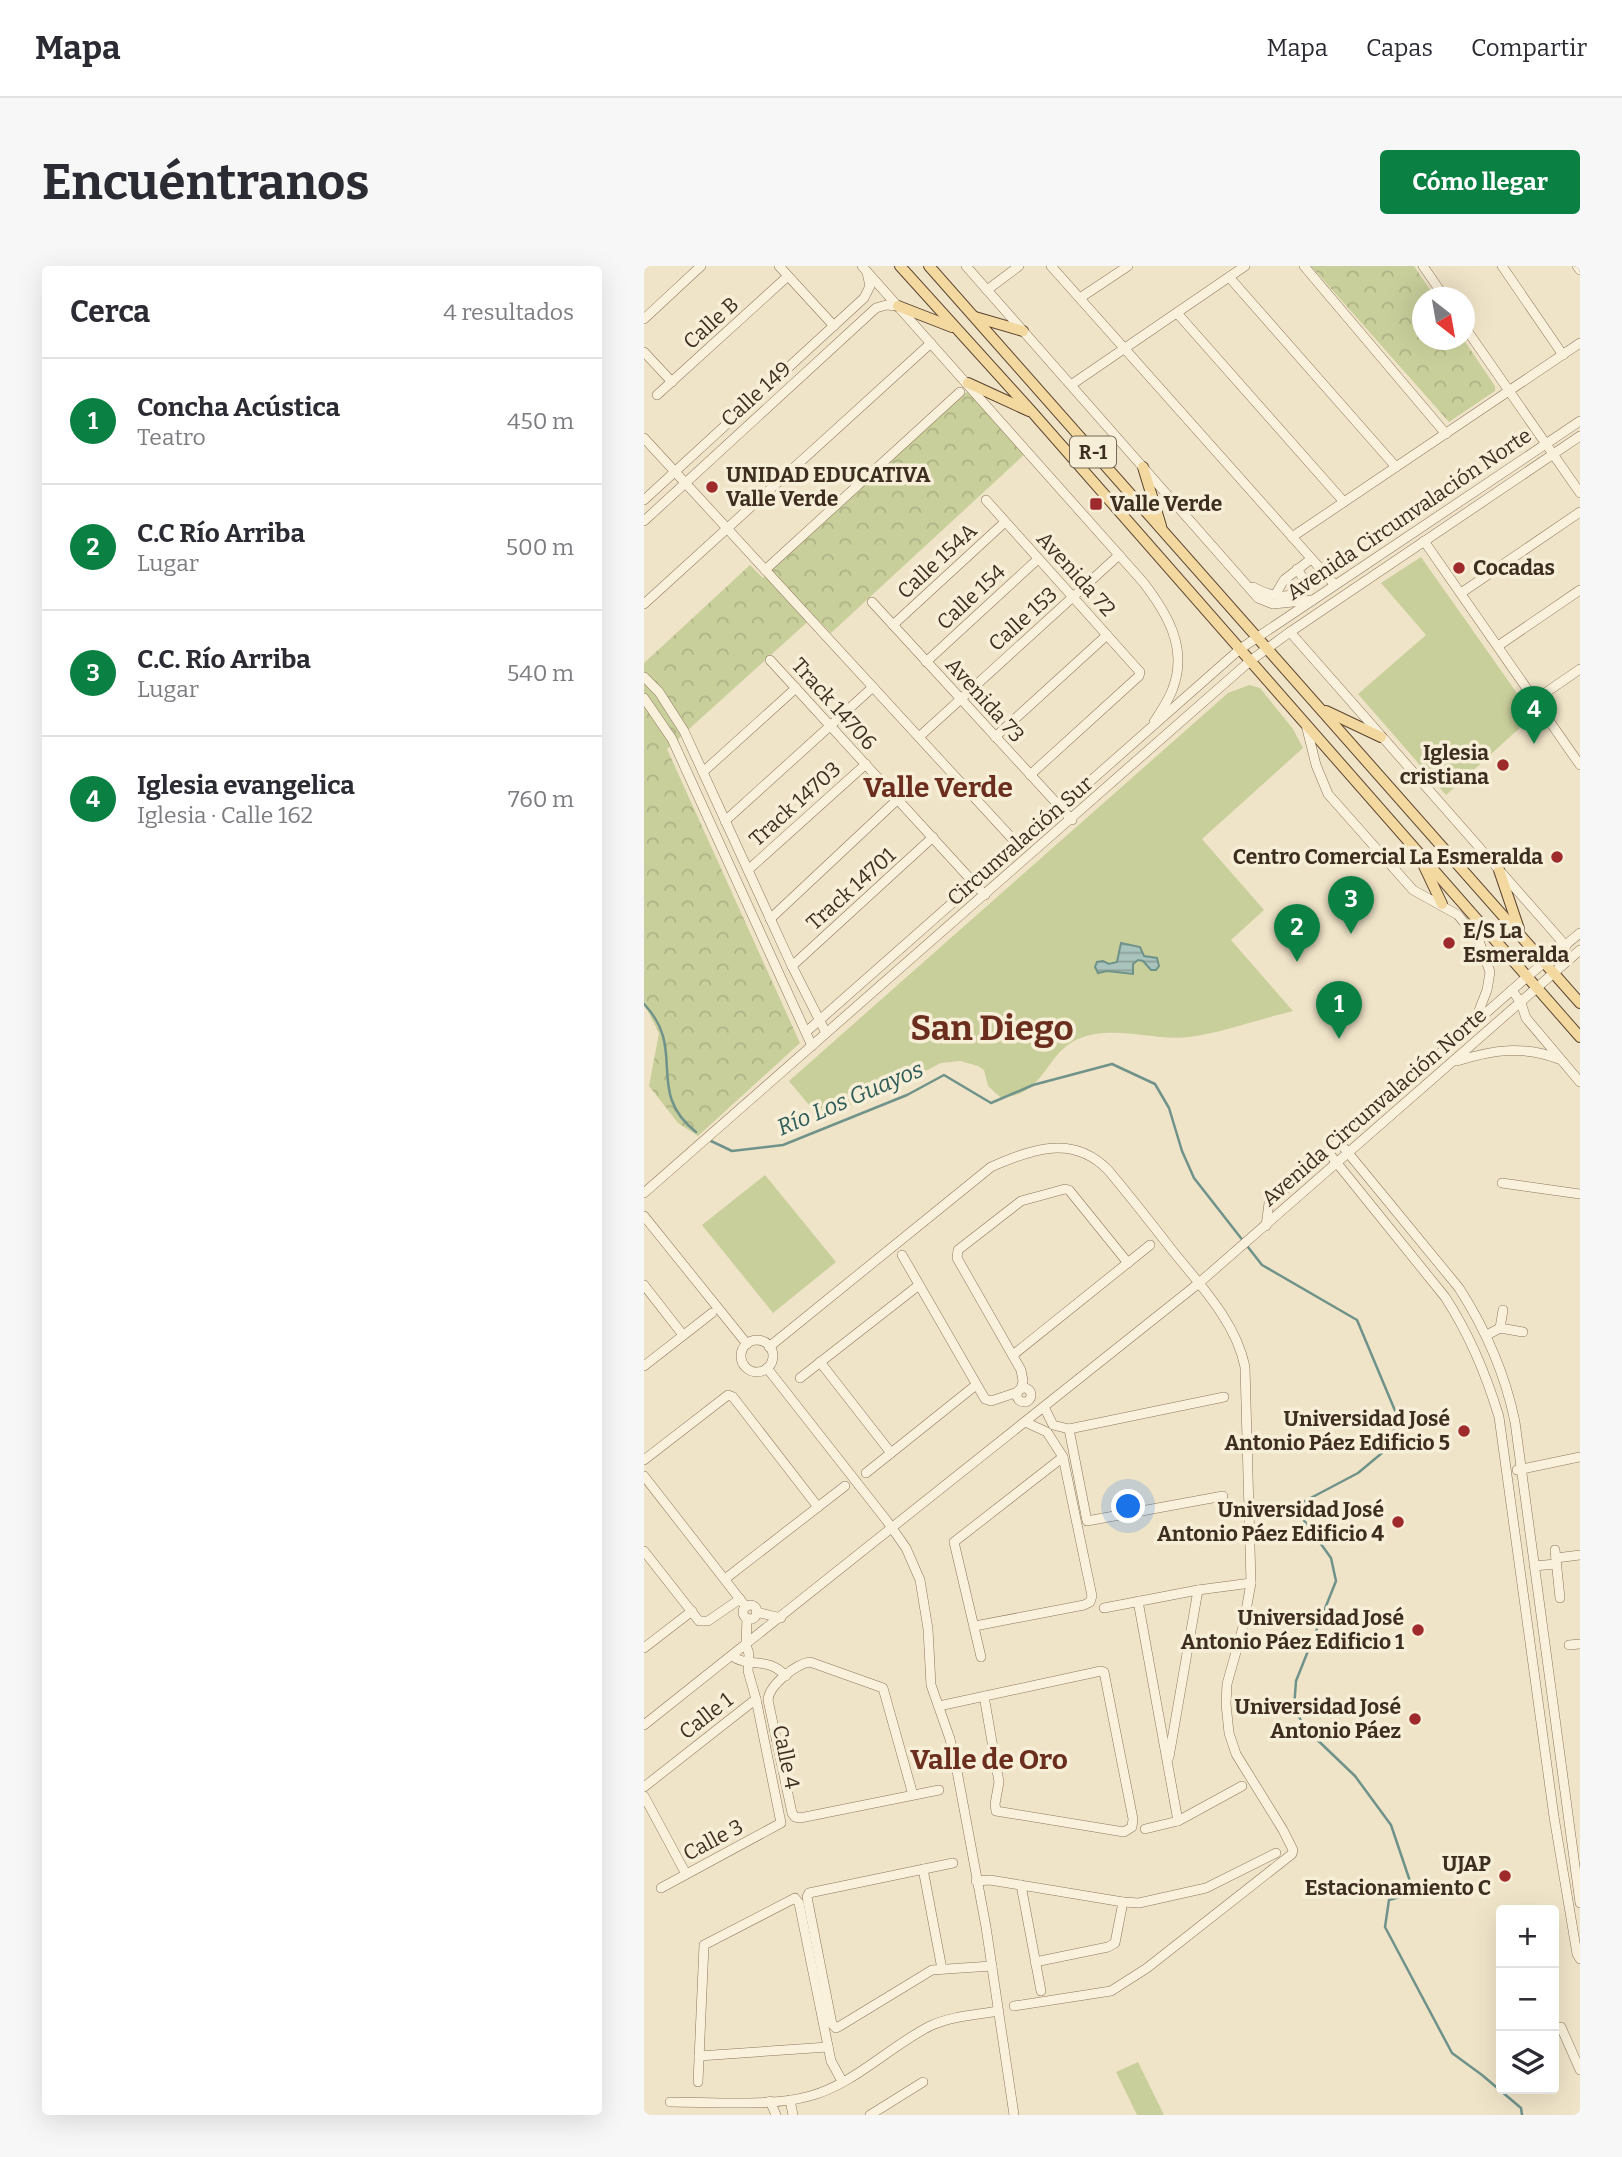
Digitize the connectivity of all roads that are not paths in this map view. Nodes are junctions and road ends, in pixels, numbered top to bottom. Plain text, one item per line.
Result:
1 (701, 266) edge
2 (779, 266) edge
3 (900, 266) edge
4 (929, 266) edge
5 (966, 266) edge
6 (1019, 266) edge
7 (1051, 266) edge
8 (1128, 266) edge
9 (1245, 266) edge
10 (1304, 266) edge
11 (1423, 266) edge
12 (1502, 266) edge
13 (864, 268) edge
14 (788, 276) junction
15 (1229, 277) junction
16 (1437, 287) edge
17 (987, 290) junction
18 (1080, 298) junction
19 (898, 306) junction
20 (1177, 313) junction
21 (975, 317) junction
22 (644, 319) edge
23 (834, 326) junction
24 (957, 330) junction
25 (1023, 331) junction
26 (1475, 341) edge
27 (931, 342) junction
28 (1580, 343) edge
29 (1125, 348) junction
30 (644, 352) edge
31 (1563, 355) junction
32 (672, 382) junction
33 (1071, 385) junction
34 (964, 387) junction
35 (1509, 391) junction
36 (657, 396) dead end
37 (1033, 413) junction
38 (1580, 421) edge
39 (1446, 434) junction
40 (1580, 436) edge
41 (644, 438) edge
42 (1546, 443) junction
43 (1553, 454) junction
44 (1143, 467) junction
45 (1396, 467) junction
46 (675, 472) junction
47 (685, 482) junction
48 (1580, 493) edge
49 (644, 500) edge
50 (986, 500) dead end
51 (1344, 502) junction
52 (1580, 512) edge
53 (644, 521) edge
54 (1005, 522) junction
55 (727, 528) junction
56 (1163, 531) junction
57 (1292, 537) junction
58 (1424, 541) junction
59 (1119, 555) junction
60 (1038, 559) junction
61 (1311, 559) junction
62 (1297, 569) junction
63 (765, 570) junction
64 (1245, 583) junction
65 (1335, 585) junction
66 (1302, 587) junction
67 (1580, 590) edge
68 (1461, 593) junction
69 (1275, 595) junction
70 (1073, 597) junction
71 (1312, 600) junction
72 (872, 602) dead end
73 (644, 604) edge
74 (893, 625) junction
75 (1290, 632) junction
76 (1107, 635) junction
77 (1258, 637) junction
78 (1498, 646) junction
79 (1268, 648) junction
80 (1240, 649) junction
81 (770, 660) dead end
82 (1250, 661) junction
83 (926, 662) junction
84 (1580, 669) edge
85 (644, 677) edge
86 (873, 687) junction
87 (796, 688) junction
88 (644, 698) edge
89 (961, 699) junction
90 (1535, 701) junction
91 (1321, 709) junction
92 (1306, 723) junction
93 (831, 725) junction
94 (1150, 730) junction
95 (919, 737) junction
96 (995, 737) junction
97 (1381, 737) junction
98 (866, 764) junction
99 (1580, 764) edge
100 (703, 772) junction
101 (1030, 775) junction
102 (898, 799) junction
103 (1061, 808) junction
104 (1072, 820) junction
105 (725, 821) junction
106 (933, 838) junction
107 (1018, 845) junction
108 (1419, 853) junction
109 (748, 870) junction
110 (1499, 870) junction
111 (975, 884) junction
112 (985, 895) junction
113 (1442, 904) junction
114 (770, 919) junction
115 (1580, 933) edge
116 (1521, 935) junction
117 (1566, 946) junction
118 (1580, 950) edge
119 (1545, 964) junction
120 (792, 966) junction
121 (1553, 972) junction
122 (1528, 976) junction
123 (1538, 988) junction
124 (1512, 990) junction
125 (1521, 1003) junction
126 (1580, 1003) edge
127 (818, 1021) junction
128 (1474, 1023) junction
129 (806, 1032) junction
130 (826, 1033) junction
131 (1580, 1037) edge
132 (812, 1046) junction
133 (1559, 1059) junction
134 (1451, 1063) junction
135 (1580, 1082) edge
136 (1340, 1143) junction
137 (1328, 1152) junction
138 (1348, 1153) junction
139 (1337, 1163) junction
140 (1502, 1183) dead end
141 (644, 1193) edge
142 (1580, 1194) edge
143 (644, 1216) edge
144 (1266, 1226) junction
145 (1150, 1245) dead end
146 (902, 1255) dead end
147 (1128, 1263) junction
148 (1199, 1283) junction
149 (644, 1285) edge
150 (919, 1285) junction
151 (1503, 1310) dead end
152 (712, 1313) dead end
153 (1500, 1328) junction
154 (1523, 1332) dead end
155 (683, 1335) junction
156 (1487, 1335) junction
157 (747, 1344) junction
158 (769, 1347) junction
159 (1013, 1355) junction
160 (820, 1362) junction
161 (644, 1366) edge
162 (767, 1368) junction
163 (800, 1378) dead end
164 (976, 1385) junction
165 (1020, 1391) junction
166 (1224, 1397) dead end
167 (1041, 1410) junction
168 (1025, 1422) junction
169 (1050, 1429) junction
170 (1069, 1429) junction
171 (891, 1453) junction
172 (1063, 1457) junction
173 (1580, 1457) edge
174 (644, 1460) edge
175 (1521, 1469) junction
176 (866, 1473) dead end
177 (1507, 1473) junction
178 (644, 1476) edge
179 (845, 1486) dead end
180 (1223, 1496) dead end
181 (818, 1507) junction
182 (893, 1529) junction
183 (644, 1551) edge
184 (1580, 1555) edge
185 (1556, 1557) junction
186 (1534, 1566) junction
187 (725, 1580) junction
188 (1251, 1583) junction
189 (1198, 1590) junction
190 (1560, 1598) dead end
191 (1138, 1601) junction
192 (743, 1603) junction
193 (1104, 1608) dead end
194 (692, 1611) junction
195 (756, 1612) junction
196 (747, 1618) junction
197 (781, 1618) junction
198 (975, 1626) junction
199 (1542, 1627) junction
200 (1528, 1629) junction
201 (1580, 1644) edge
202 (746, 1645) junction
203 (1569, 1645) dead end
204 (644, 1648) edge
205 (732, 1656) junction
206 (981, 1657) dead end
207 (748, 1662) junction
208 (786, 1676) junction
209 (984, 1696) junction
210 (756, 1699) junction
211 (939, 1706) junction
212 (644, 1725) edge
213 (1168, 1765) junction
214 (1242, 1786) dead end
215 (644, 1787) edge
216 (939, 1790) dead end
217 (914, 1795) junction
218 (644, 1796) edge
219 (1178, 1821) junction
220 (781, 1823) joint
221 (1145, 1829) dead end
222 (1276, 1853) dead end
223 (953, 1863) dead end
224 (923, 1869) junction
225 (686, 1874) junction
226 (976, 1881) junction
227 (1021, 1885) junction
228 (662, 1888) dead end
229 (1123, 1902) junction
230 (1580, 1903) edge
231 (1580, 1959) edge
232 (1035, 1962) junction
233 (992, 1966) junction
234 (942, 1969) junction
235 (1041, 1991) dead end
236 (1014, 2006) dead end
237 (998, 2011) junction
238 (1561, 2027) dead end
239 (828, 2047) junction
240 (699, 2056) junction
241 (1580, 2070) edge
242 (698, 2081) dead end
243 (842, 2081) junction
244 (923, 2082) dead end
245 (790, 2100) junction
246 (770, 2101) junction
247 (670, 2102) dead end
248 (891, 2102) junction
249 (776, 2115) edge
250 (793, 2115) edge
251 (870, 2115) edge
252 (892, 2115) edge
253 (1014, 2115) edge

1 - 22 street
2 - 14 street
3 - 24 main road, R-1
4 - 21 main road, R-1
5 - 17 street
6 - 17 street
7 - 18 street
8 - 18 street
9 - 15 street
10 - 39 street
11 - 16 street
12 - 31 street
13 - 19 street
13 - 23 street, Calle 149
14 - 23 street
14 - 32 street, Calle B
15 - 20 street
15 - 45 street
17 - 25 street
18 - 29 street
19 - 24 main road
19 - 27 street
19 - 47 street, Calle 149
20 - 29 street
20 - 51 street
21 - 25 main road
21 - 56 main road, R-1
23 - 46 street, Calle 149
24 - 37 main road, R-1
25 - 33 street
26 - 35 street
27 - 34 street
27 - 55 street
28 - 31 street
29 - 33 street
29 - 57 street
30 - 32 street
31 - 35 street
32 - 36 street, Calle B
33 - 44 street
34 - 37 main road
34 - 59 street
34 - 63 street
35 - 39 street
35 - 42 street
37 - 80 main road, R-1
38 - 42 street, Avenida Circunvalación Norte
39 - 45 street
40 - 43 street, Avenida Circunvalación Norte
41 - 46 street
42 - 43 street
42 - 65 street, Avenida Circunvalación Norte
43 - 48 street
43 - 58 street, Avenida Circunvalación Norte
44 - 56 main road
44 - 64 street
45 - 51 street
46 - 47 street
46 - 49 street, Calle 149
47 - 53 street, Calle 149
47 - 55 street
50 - 54 street, Avenida 72
51 - 57 street
52 - 68 street
54 - 60 street, Avenida 72
54 - 74 street, Calle 154A
55 - 63 street
55 - 73 street
56 - 77 main road, R-1
57 - 61 street
58 - 68 street
58 - 75 street, Avenida Circunvalación Norte
59 - 70 street, Calle 153
59 - 94 street
60 - 70 street, Avenida 72
60 - 83 street, Calle 154
61 - 62 street
61 - 65 street
62 - 66 street
62 - 69 street
63 - 86 street
64 - 69 street
64 - 71 street
65 - 71 street, Avenida Circunvalación Norte
66 - 69 street
66 - 71 street
67 - 78 street
68 - 78 street
70 - 76 street, Avenida 72
70 - 89 street, Calle 153
71 - 77 street, Avenida Circunvalación Norte
72 - 74 street, Avenida 73
74 - 83 street, Avenida 73
75 - 79 street, Avenida Circunvalación Norte
75 - 97 street
76 - 96 street
76 - 101 street, Avenida 72
77 - 79 main road, R-1
77 - 80 street, Avenida Circunvalación Norte
78 - 90 street
79 - 82 street, Avenida Circunvalación Norte
79 - 91 main road, R-1
80 - 82 main road, R-1
80 - 94 street, Circunvalación Sur
81 - 87 street, Track 14706
82 - 92 main road, R-1
82 - 104 street, Circunvalación Sur
83 - 89 street, Avenida 73
84 - 90 street
85 - 100 street
86 - 93 street
86 - 95 street
87 - 93 street, Track 14706
87 - 100 street
88 - 129 street
89 - 95 street, Calle 153
89 - 96 street, Avenida 73
90 - 99 street
91 - 97 main road
91 - 116 main road, R-1
92 - 108 main road, R-1
92 - 113 street
93 - 98 street, Track 14706
93 - 105 street
94 - 103 street, Circunvalación Sur
95 - 107 street
96 - 101 street, Avenida 73
97 - 110 street
98 - 102 street, Track 14706
98 - 109 street, Track 14703
100 - 105 street
101 - 103 street, Avenida 73
102 - 106 street, Track 14706
102 - 114 street
103 - 104 street, Avenida 73
103 - 107 street, Circunvalación Sur
104 - 112 street, Circunvalación Sur
105 - 109 street
106 - 111 street, Track 14706
106 - 120 street, Track 14701
107 - 111 street, Circunvalación Sur
108 - 113 main road
108 - 122 main road, R-1
109 - 114 street
110 - 116 main road
110 - 117 street
111 - 112 street, Track 14706
111 - 127 street, Circunvalación Sur
112 - 130 street, Circunvalación Sur
113 - 128 street
114 - 120 street
115 - 117 street, Avenida Circunvalación Norte
116 - 119 main road, R-1
117 - 119 street, Avenida Circunvalación Norte
118 - 121 street, Avenida Circunvalación Norte
119 - 121 main road, R-1
119 - 122 street, Avenida Circunvalación Norte
120 - 127 street
121 - 123 street, Avenida Circunvalación Norte
121 - 126 main road, R-1
122 - 123 main road, R-1
122 - 124 street, Avenida Circunvalación Norte
123 - 125 street, Avenida Circunvalación Norte
123 - 131 main road, R-1
124 - 125 street
124 - 128 street, Avenida Circunvalación Norte
125 - 133 street
125 - 134 street, Avenida Circunvalación Norte
127 - 129 street, Circunvalación Sur
127 - 130 street
128 - 136 street, Avenida Circunvalación Norte
129 - 132 street
130 - 132 street, Circunvalación Sur
132 - 141 street, Circunvalación Sur
133 - 134 street
133 - 135 street
134 - 138 street, Avenida Circunvalación Norte
136 - 137 street, Avenida Circunvalación Norte
136 - 138 street
137 - 139 street
137 - 144 street, Avenida Circunvalación Norte
138 - 139 street, Avenida Circunvalación Norte
138 - 156 street
139 - 144 street, Avenida Circunvalación Norte
139 - 177 street
140 - 142 street
143 - 157 street
144 - 148 street
145 - 147 street
146 - 150 street
147 - 159 street
147 - 159 street
148 - 158 street
148 - 167 street
148 - 188 street
149 - 155 street
150 - 160 street
150 - 164 street
151 - 153 street
152 - 155 street
153 - 154 street
153 - 156 street
155 - 161 street
156 - 175 street
157 - 158 street
157 - 162 street
158 - 162 street
159 - 165 street
160 - 163 street
160 - 171 street
162 - 182 street
164 - 165 street
164 - 171 street
165 - 167 street
166 - 170 street
167 - 168 street
167 - 169 street
168 - 169 street
168 - 182 street
169 - 170 street
169 - 172 street
170 - 180 street
171 - 176 street
172 - 198 street
172 - 198 street
173 - 175 street
174 - 181 street
175 - 177 street
175 - 186 street
177 - 200 street
178 - 187 street
179 - 181 street
181 - 187 street
182 - 197 street
182 - 211 street
183 - 194 street
184 - 185 street
185 - 186 street
185 - 190 street
186 - 199 street
187 - 192 street
188 - 189 street
188 - 236 street
189 - 191 street
189 - 213 street
191 - 193 street
191 - 213 street
192 - 194 street
192 - 195 street
192 - 196 street, Calle 4
194 - 204 street
195 - 196 street
195 - 197 street
196 - 202 street, Calle 4
197 - 202 street
198 - 206 street
199 - 200 street
199 - 230 street
200 - 231 street
201 - 203 street
202 - 205 street
202 - 207 street, Calle 4
205 - 207 street
205 - 212 street
207 - 208 street
207 - 210 street, Calle 4
208 - 217 street
208 - 217 street
209 - 209 street
209 - 211 street
210 - 215 street, Calle 1
210 - 220 street, Calle 4
211 - 226 street
213 - 219 street
214 - 219 street
216 - 217 street
218 - 225 street
219 - 221 street
220 - 225 street, Calle 3
222 - 229 street
223 - 224 street
224 - 234 street
224 - 234 street
225 - 228 street, Calle 3
226 - 227 street
226 - 233 street
227 - 229 street
227 - 232 street
229 - 232 street
232 - 235 street
233 - 234 street
233 - 237 street
237 - 243 street
237 - 253 street
238 - 241 street
239 - 240 street
239 - 240 street
239 - 243 street
240 - 242 street
243 - 245 street
244 - 248 street
245 - 246 street
245 - 250 street
246 - 247 street
246 - 249 street
248 - 251 street
248 - 252 street

